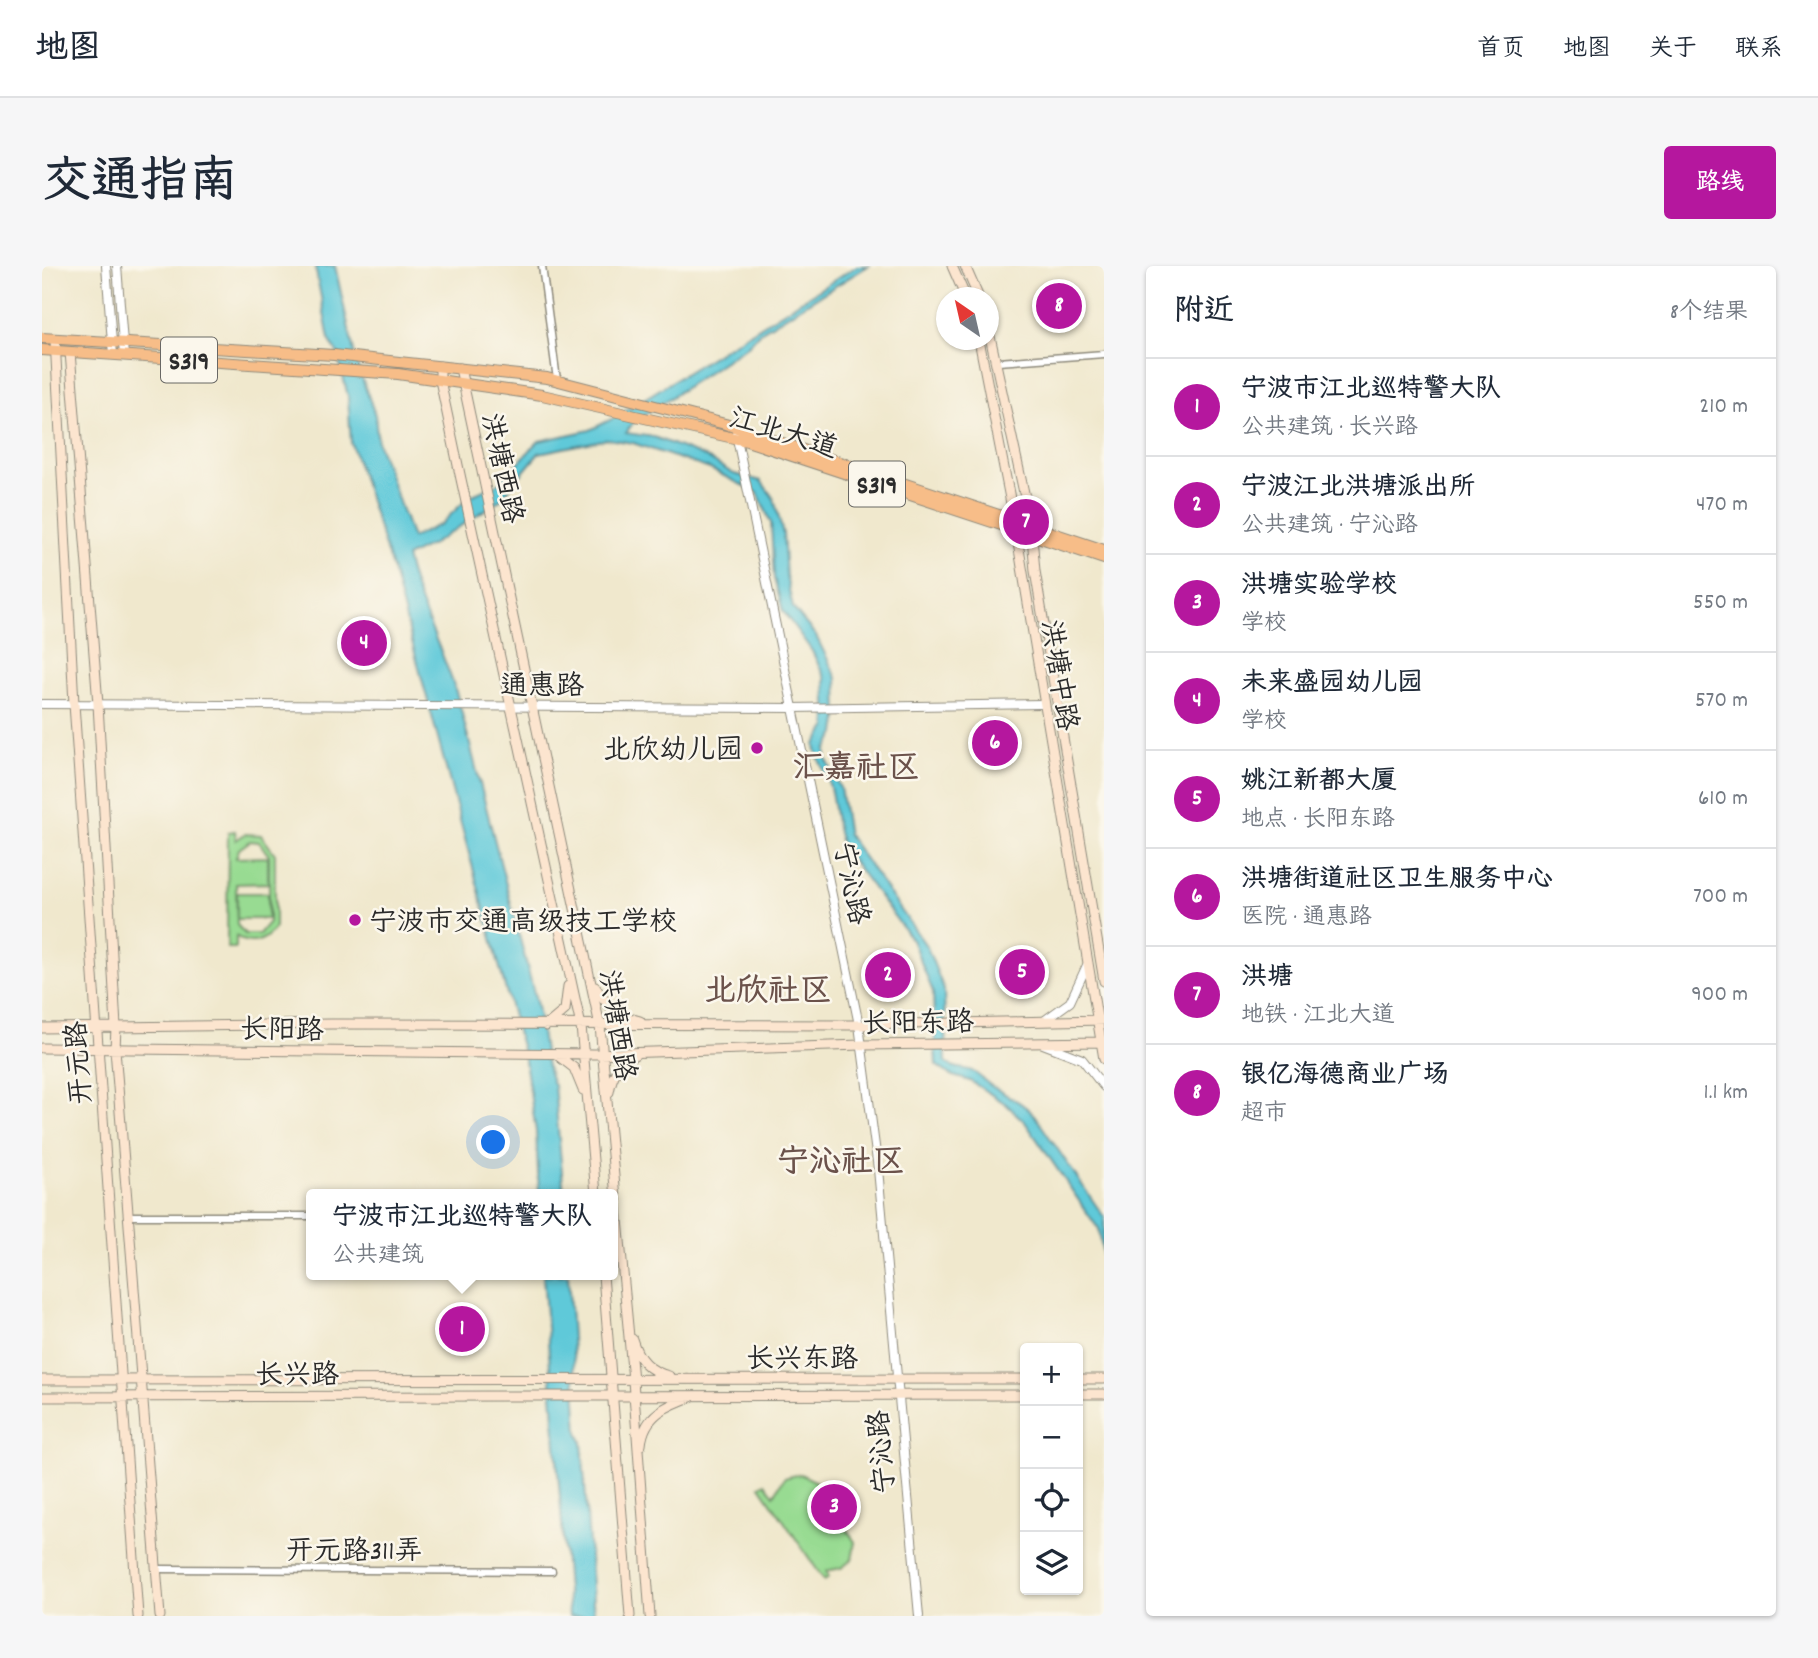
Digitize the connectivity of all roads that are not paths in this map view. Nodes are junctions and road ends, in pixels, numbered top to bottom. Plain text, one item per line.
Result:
1 (106, 266) edge
2 (117, 266) edge
3 (542, 266) edge
4 (952, 266) edge
5 (965, 266) edge
6 (961, 287) edge
7 (974, 287) edge
8 (42, 338) edge
9 (55, 339) junction
10 (118, 343) junction
11 (42, 350) edge
12 (981, 350) edge
13 (995, 350) edge
14 (56, 351) junction
15 (70, 352) junction
16 (1104, 354) edge
17 (118, 355) junction
18 (998, 362) junction
19 (440, 366) junction
20 (460, 368) junction
21 (440, 380) junction
22 (557, 380) junction
23 (463, 384) junction
24 (734, 427) junction
25 (737, 439) junction
26 (1015, 525) junction
27 (1032, 531) junction
28 (1104, 550) edge
29 (1104, 559) edge
30 (42, 704) edge
31 (74, 704) junction
32 (98, 704) junction
33 (1043, 704) junction
34 (512, 707) junction
35 (532, 707) junction
36 (792, 708) junction
37 (1088, 963) junction
38 (587, 964) junction
39 (566, 967) junction
40 (1102, 967) edge
41 (1104, 981) edge
42 (1101, 1020) edge
43 (1044, 1021) junction
44 (859, 1025) junction
45 (544, 1026) junction
46 (580, 1026) junction
47 (600, 1026) junction
48 (673, 1026) junction
49 (98, 1027) junction
50 (116, 1027) junction
51 (42, 1028) edge
52 (1037, 1042) junction
53 (1103, 1042) edge
54 (862, 1045) junction
55 (42, 1048) edge
56 (99, 1049) junction
57 (115, 1049) junction
58 (641, 1052) junction
59 (550, 1053) junction
60 (603, 1053) junction
61 (583, 1054) junction
62 (1104, 1059) edge
63 (1104, 1087) edge
64 (607, 1105) junction
65 (588, 1107) junction
66 (596, 1189) edge
67 (615, 1189) edge
68 (128, 1216) junction
69 (306, 1216) edge
70 (618, 1223) edge
71 (603, 1280) edge
72 (627, 1320) junction
73 (1020, 1379) edge
74 (1083, 1379) edge
75 (1104, 1379) edge
76 (42, 1380) edge
77 (579, 1380) joint
78 (610, 1380) junction
79 (633, 1380) junction
80 (687, 1380) junction
81 (897, 1380) junction
82 (121, 1381) junction
83 (141, 1381) junction
84 (579, 1394) joint
85 (611, 1394) junction
86 (633, 1394) junction
87 (699, 1394) junction
88 (1083, 1394) edge
89 (1104, 1394) edge
90 (1020, 1395) edge
91 (897, 1396) junction
92 (42, 1397) edge
93 (122, 1397) junction
94 (142, 1397) junction
95 (638, 1467) junction
96 (157, 1569) junction
97 (552, 1571) dead end
98 (138, 1616) edge
99 (160, 1616) edge
100 (630, 1616) edge
101 (650, 1616) edge
102 (919, 1616) edge

1 - 10 street
2 - 10 street
3 - 22 street
4 - 6 main road
5 - 7 main road
8 - 9 main road, S319
9 - 10 main road, S319
9 - 14 main road, 开元路
10 - 17 street
10 - 19 main road, S319
11 - 14 main road, S319
12 - 26 main road, 洪塘中路
13 - 18 main road, 洪塘中路
14 - 15 main road, S319
14 - 31 main road, 开元路
15 - 17 main road, S319
15 - 32 main road, 开元路
16 - 18 street
17 - 21 main road, S319
18 - 27 main road, 洪塘中路
19 - 20 main road
19 - 21 main road, 洪塘西路
20 - 22 main road
20 - 23 main road, 洪塘西路
21 - 23 main road
21 - 34 main road, 洪塘西路
22 - 24 main road, 江北大道 / S319
23 - 25 main road, 江北大道 / S319
23 - 35 main road, 洪塘西路
24 - 25 street, 宁沁路
24 - 26 main road, 江北大道 / S319
25 - 26 main road, 江北大道 / S319
25 - 36 street, 宁沁路
26 - 27 main road, 江北大道 / S319
26 - 33 main road, 洪塘中路
27 - 28 main road, 江北大道 / S319
27 - 29 main road, 江北大道 / S319
27 - 40 main road, 洪塘中路
30 - 31 street, 通惠路
31 - 32 street, 通惠路
31 - 49 main road, 开元路
32 - 34 street, 通惠路
32 - 50 main road, 开元路
33 - 36 street, 通惠路
33 - 37 main road, 洪塘中路
34 - 35 street, 通惠路
34 - 39 main road, 洪塘西路
35 - 36 street, 通惠路
35 - 38 main road, 洪塘西路
36 - 44 street, 宁沁路
37 - 42 main road, 洪塘中路
37 - 43 street
38 - 47 main road, 洪塘西路
38 - 48 main road
39 - 45 main road
39 - 46 main road, 洪塘西路
40 - 41 main road, 洪塘中路
42 - 43 main road, 长阳东路
42 - 53 main road, 洪塘中路
43 - 44 main road, 长阳东路
44 - 48 main road, 长阳东路
44 - 54 street, 宁沁路
45 - 46 main road, 长阳东路
45 - 50 main road, 长阳路
46 - 47 main road, 长阳东路
46 - 61 main road, 洪塘西路
47 - 48 main road, 长阳东路
47 - 60 main road, 洪塘西路
49 - 50 main road, 长阳路
49 - 51 main road, 长阳路
49 - 56 main road, 开元路
50 - 57 main road, 开元路
52 - 53 main road, 长阳东路
52 - 54 main road, 长阳东路
52 - 63 street
53 - 62 main road, 洪塘中路
54 - 58 main road, 长阳东路
54 - 81 street, 宁沁路
55 - 56 main road, 长阳路
56 - 57 main road, 长阳路
56 - 82 main road, 开元路
57 - 59 main road, 长阳路
57 - 68 main road, 开元路
58 - 60 main road, 长阳东路
58 - 64 main road
59 - 61 main road, 长阳东路
59 - 65 main road
60 - 61 main road, 长阳东路
60 - 64 main road, 洪塘西路
61 - 65 main road, 洪塘西路
64 - 67 main road, 洪塘西路
65 - 66 main road, 洪塘西路
68 - 69 street
68 - 83 main road, 开元路
70 - 72 main road, 洪塘西路
71 - 78 main road
72 - 79 main road, 洪塘西路
72 - 80 main road
73 - 81 main road, 长兴东路
74 - 75 main road
76 - 82 main road, 长兴路
77 - 78 main road, 长兴东路
77 - 83 main road, 长兴路
78 - 79 main road, 长兴东路
78 - 85 main road
79 - 80 main road, 长兴东路
79 - 86 main road, 洪塘西路
80 - 81 main road, 长兴东路
81 - 91 street, 宁沁路
82 - 83 main road, 长兴路
82 - 93 main road, 开元路
83 - 94 main road, 开元路
84 - 85 main road, 长兴东路
84 - 94 main road, 长兴路
85 - 86 main road, 长兴东路
85 - 100 main road
86 - 87 main road, 长兴东路
86 - 95 main road, 洪塘西路
87 - 91 main road, 长兴东路
87 - 95 main road
88 - 89 main road
90 - 91 main road, 长兴东路
91 - 102 street, 宁沁路
92 - 93 main road, 长兴路
93 - 94 main road, 长兴路
93 - 98 main road, 开元路
94 - 96 main road, 开元路
95 - 101 main road, 洪塘西路
96 - 97 street, 开元路311弄
96 - 99 main road, 开元路

